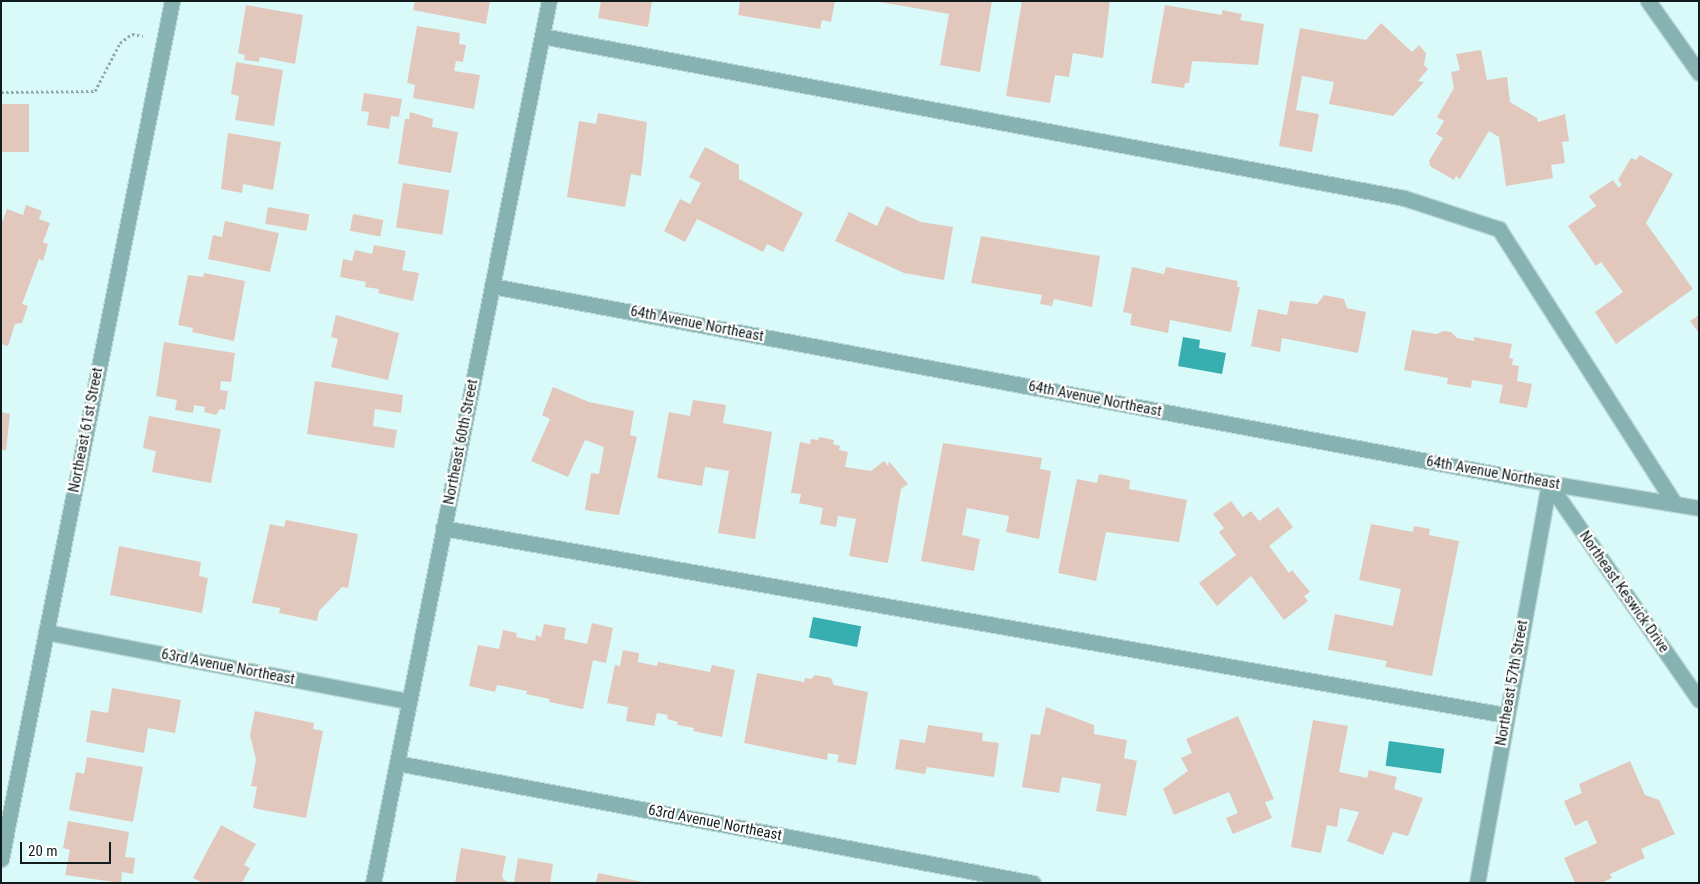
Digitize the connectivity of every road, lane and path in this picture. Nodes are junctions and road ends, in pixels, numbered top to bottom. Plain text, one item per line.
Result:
1 (172, 1) edge
2 (549, 1) edge
3 (1648, 1) edge
4 (143, 36) dead end
5 (542, 36) junction
6 (1699, 73) edge
7 (1, 92) edge
8 (492, 286) junction
9 (1549, 484) junction
10 (1674, 503) junction
11 (1699, 508) edge
12 (444, 528) junction
13 (46, 632) junction
14 (1699, 700) edge
15 (409, 701) junction
16 (1506, 715) junction
17 (397, 763) junction
18 (1, 859) edge
19 (373, 883) edge
20 (1033, 883) edge
21 (1477, 883) edge

1 - 13 street, Northeast 61st Street
2 - 5 street, Northeast 60th Street
3 - 6 street
4 - 7 path
5 - 8 street, Northeast 60th Street
5 - 10 street
8 - 9 street, 64th Avenue Northeast
8 - 12 street, Northeast 60th Street
9 - 10 street, 64th Avenue Northeast
9 - 14 street, Northeast Keswick Drive
9 - 16 street, Northeast 57th Street
10 - 11 street, 64th Avenue Northeast
12 - 15 street, Northeast 60th Street
12 - 16 street
13 - 15 street, 63rd Avenue Northeast
13 - 18 street, Northeast 61st Street
15 - 17 street, Northeast 60th Street
16 - 21 street, Northeast 57th Street
17 - 19 street, Northeast 60th Street
17 - 20 street, 63rd Avenue Northeast

